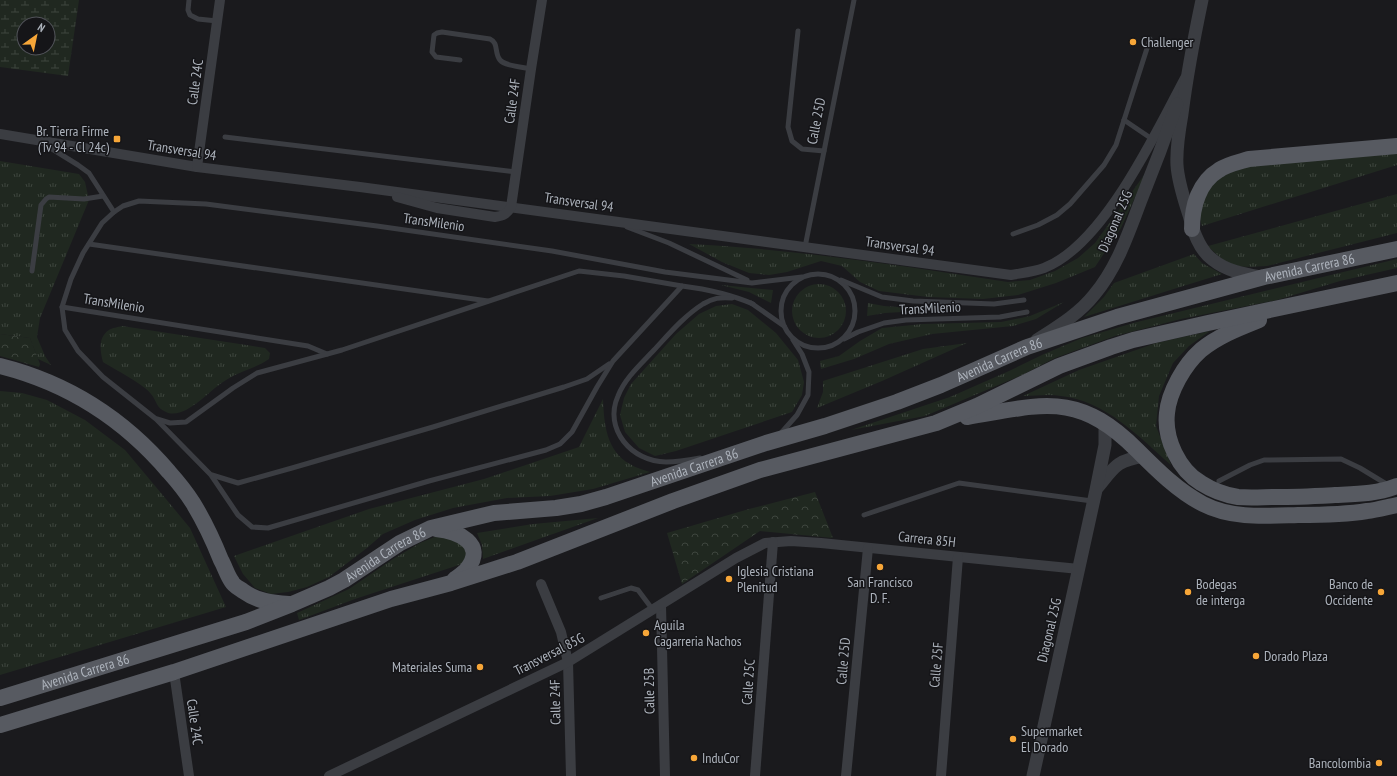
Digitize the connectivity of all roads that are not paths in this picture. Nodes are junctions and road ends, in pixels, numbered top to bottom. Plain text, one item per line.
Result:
1 (189, 0) edge
2 (220, 0) edge
3 (542, 0) edge
4 (854, 0) edge
5 (1202, 0) edge
6 (217, 22) junction
7 (798, 31) dead end
8 (1150, 39) dead end
9 (460, 60) dead end
10 (530, 69) junction
11 (1187, 75) junction
12 (1124, 120) junction
13 (0, 134) edge
14 (225, 137) dead end
15 (36, 139) junction
16 (1152, 139) junction
17 (1397, 146) edge
18 (824, 151) junction
19 (197, 167) junction
20 (516, 172) junction
21 (103, 196) junction
22 (511, 207) junction
23 (114, 212) junction
24 (613, 221) junction
25 (1192, 229) junction
26 (1013, 234) dead end
27 (89, 244) junction
28 (805, 247) junction
29 (1397, 249) edge
30 (32, 271) dead end
31 (802, 277) junction
32 (1264, 277) junction
33 (836, 279) junction
34 (752, 283) junction
35 (1397, 283) edge
36 (682, 286) junction
37 (1024, 300) dead end
38 (489, 301) junction
39 (753, 304) junction
40 (1292, 306) junction
41 (62, 307) junction
42 (1027, 312) dead end
43 (784, 326) junction
44 (790, 336) junction
45 (838, 342) junction
46 (1027, 347) junction
47 (327, 354) junction
48 (613, 361) junction
49 (0, 366) edge
50 (156, 419) junction
51 (936, 423) junction
52 (1105, 423) junction
53 (766, 443) junction
54 (732, 455) junction
55 (1144, 456) junction
56 (211, 475) junction
57 (1219, 481) dead end
58 (1395, 487) edge
59 (1095, 496) junction
60 (1397, 505) edge
61 (864, 515) dead end
62 (431, 528) junction
63 (773, 542) junction
64 (868, 548) junction
65 (958, 556) junction
66 (1079, 569) junction
67 (451, 583) junction
68 (541, 584) dead end
69 (600, 598) dead end
70 (292, 604) junction
71 (657, 608) junction
72 (568, 662) junction
73 (174, 672) junction
74 (0, 698) edge
75 (0, 725) edge
76 (189, 776) edge
77 (329, 776) edge
78 (571, 776) edge
79 (665, 776) edge
80 (755, 776) edge
81 (846, 776) edge
82 (941, 776) edge
83 (1033, 776) edge

1 - 6 lane
2 - 6 street, Calle 24C
3 - 10 street, Calle 24F
4 - 18 lane, Calle 25D
5 - 11 street, Diagonal 25G
6 - 19 street, Calle 24C
7 - 18 lane
8 - 12 lane
9 - 10 lane
10 - 20 street, Calle 24F
11 - 16 street, Transversal 94
11 - 25 street, Diagonal 25G
11 - 46 street, Diagonal 25G
12 - 16 lane
12 - 26 lane
13 - 15 street, Transversal 94
14 - 20 lane
15 - 19 street, Transversal 94
15 - 21 lane
16 - 28 street, Transversal 94
17 - 25 main road
18 - 28 lane, Calle 25D
19 - 22 street, Transversal 94
20 - 22 street, Calle 24F
21 - 23 lane
21 - 30 lane
22 - 24 street, Transversal 94
23 - 27 lane, TransMilenio
23 - 34 lane, TransMilenio
24 - 28 street, Transversal 94
24 - 34 lane
25 - 32 street, Diagonal 25G
27 - 38 lane, TransMilenio
27 - 41 lane, TransMilenio
29 - 32 main road, Avenida Carrera 86
31 - 33 lane
31 - 34 lane, TransMilenio
31 - 43 lane
32 - 46 main road, Avenida Carrera 86
33 - 37 lane, TransMilenio
33 - 45 lane
35 - 40 main road, Avenida Carrera 86
36 - 38 lane, TransMilenio
36 - 39 lane, TransMilenio
36 - 48 lane, TransMilenio
38 - 47 lane, TransMilenio
39 - 43 lane, TransMilenio
39 - 54 lane, TransMilenio
40 - 51 main road, Avenida Carrera 86
40 - 58 main road
41 - 47 lane, TransMilenio
41 - 50 lane, TransMilenio
42 - 45 lane, TransMilenio
43 - 44 lane
44 - 45 lane
44 - 53 lane
46 - 53 main road, Avenida Carrera 86
47 - 50 lane, TransMilenio
48 - 56 lane, TransMilenio
48 - 56 lane, TransMilenio
49 - 70 main road
50 - 56 lane, TransMilenio
51 - 52 main road
51 - 67 main road, Avenida Carrera 86
52 - 55 main road
52 - 59 street, Diagonal 25G
53 - 54 main road, Avenida Carrera 86
54 - 62 main road, Avenida Carrera 86
55 - 59 street, Diagonal 25G
55 - 60 main road
57 - 58 lane
59 - 61 lane
59 - 66 street, Diagonal 25G
62 - 67 main road
62 - 70 main road, Avenida Carrera 86
63 - 64 street, Carrera 85H
63 - 71 street, Transversal 85G
63 - 80 street, Calle 25C
64 - 65 street, Carrera 85H
64 - 81 street, Calle 25D
65 - 66 street, Carrera 85H
65 - 82 street, Calle 25F
66 - 83 street, Diagonal 25G
67 - 73 main road, Avenida Carrera 86
68 - 72 street, Calle 24F
69 - 71 lane
70 - 74 main road, Avenida Carrera 86
71 - 72 street, Transversal 85G
71 - 79 street, Calle 25B
72 - 77 street, Transversal 85G
72 - 78 street, Calle 24F
73 - 75 main road, Avenida Carrera 86
73 - 76 street, Calle 24C

